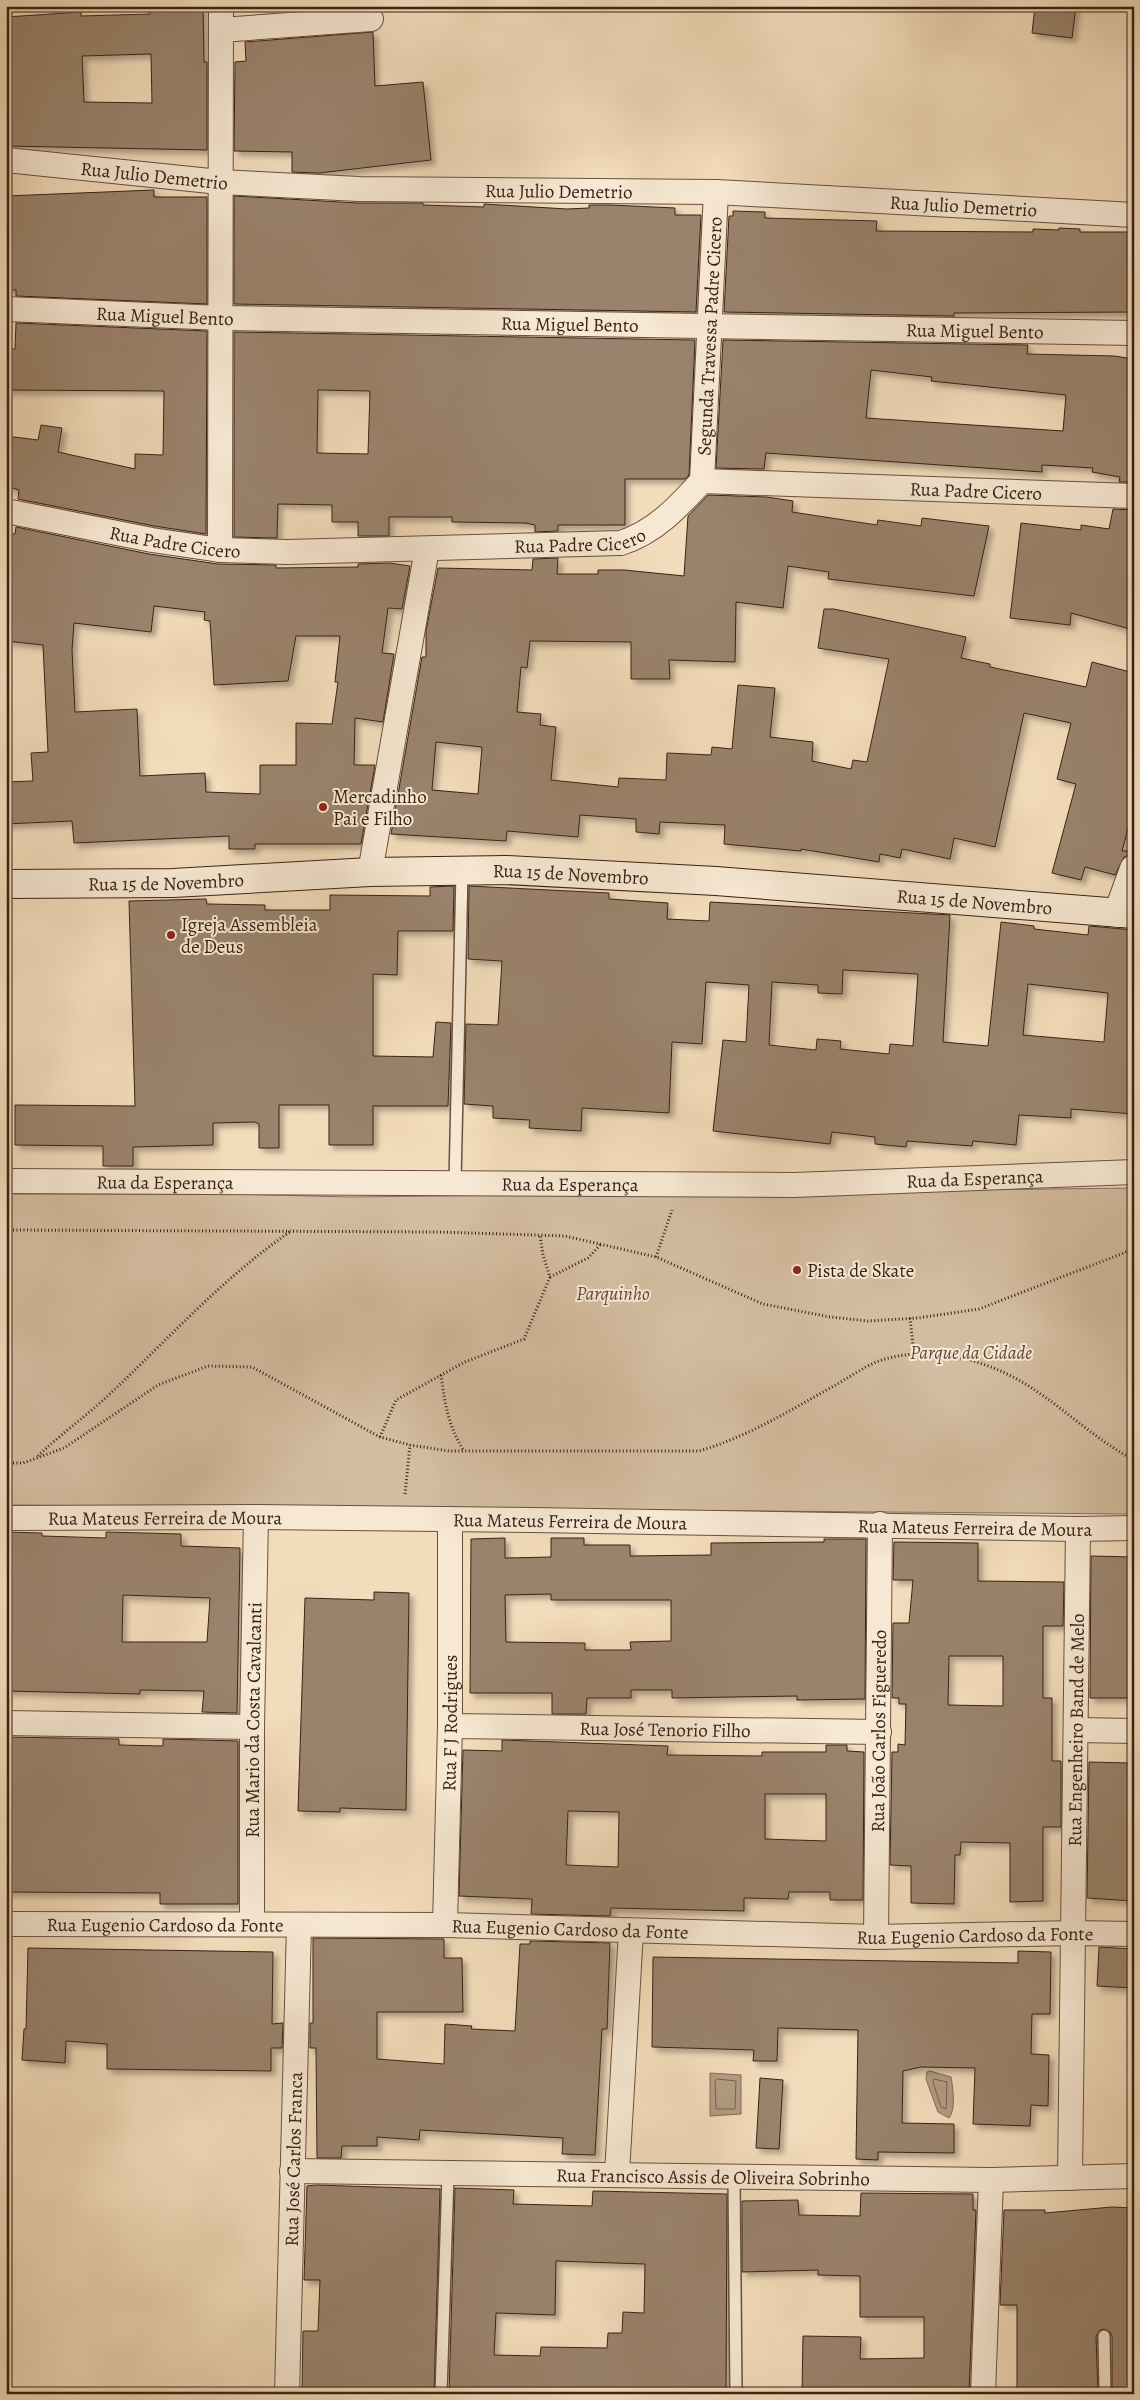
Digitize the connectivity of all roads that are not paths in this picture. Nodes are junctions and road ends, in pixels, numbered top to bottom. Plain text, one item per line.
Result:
1 (221, 6) edge
2 (371, 19) dead end
3 (221, 30) junction
4 (6, 160) edge
5 (220, 182) junction
6 (716, 192) junction
7 (1134, 215) edge
8 (6, 308) edge
9 (222, 318) junction
10 (709, 326) junction
11 (1134, 333) edge
12 (702, 481) junction
13 (1134, 496) edge
14 (6, 511) edge
15 (427, 549) junction
16 (220, 550) junction
17 (1134, 869) edge
18 (462, 871) junction
19 (370, 872) junction
20 (6, 884) edge
21 (1126, 913) edge
22 (1134, 1172) edge
23 (6, 1181) edge
24 (455, 1182) junction
25 (256, 1517) junction
26 (6, 1518) edge
27 (450, 1519) junction
28 (880, 1524) junction
29 (1134, 1528) edge
30 (1078, 1529) junction
31 (6, 1723) edge
32 (450, 1726) junction
33 (252, 1727) junction
34 (1077, 1730) junction
35 (1134, 1731) edge
36 (879, 1732) junction
37 (6, 1924) edge
38 (252, 1924) junction
39 (299, 1925) junction
40 (445, 1926) junction
41 (631, 1931) junction
42 (1073, 1933) junction
43 (1134, 1934) edge
44 (876, 1937) junction
45 (292, 2171) junction
46 (448, 2174) junction
47 (616, 2174) junction
48 (1134, 2176) edge
49 (734, 2178) junction
50 (1070, 2178) junction
51 (991, 2180) junction
52 (1104, 2336) dead end
53 (287, 2394) edge
54 (441, 2394) edge
55 (736, 2394) edge
56 (983, 2394) edge
57 (1105, 2394) edge

1 - 3 street
2 - 3 street
3 - 5 street
4 - 5 street, Rua Julio Demetrio
5 - 6 street, Rua Julio Demetrio
5 - 9 street
6 - 7 street, Rua Julio Demetrio
6 - 10 street, Segunda Travessa Padre Cicero
8 - 9 street, Rua Miguel Bento
9 - 10 street, Rua Miguel Bento
9 - 16 street
10 - 11 street, Rua Miguel Bento
10 - 12 street, Segunda Travessa Padre Cicero
12 - 13 street, Rua Padre Cicero
12 - 15 street, Rua Padre Cicero
14 - 16 street, Rua Padre Cicero
15 - 16 street, Rua Padre Cicero
15 - 19 street
17 - 21 main road
18 - 19 main road, Rua 15 de Novembro
18 - 21 main road, Rua 15 de Novembro
18 - 24 lane
19 - 20 main road, Rua 15 de Novembro
22 - 24 street, Rua da Esperança
23 - 24 street, Rua da Esperança
25 - 26 street, Rua Mateus Ferreira de Moura
25 - 27 street, Rua Mateus Ferreira de Moura
25 - 33 street, Rua Mario da Costa Cavalcanti
27 - 28 street, Rua Mateus Ferreira de Moura
27 - 32 street, Rua F J Rodrigues
28 - 30 street, Rua Mateus Ferreira de Moura
28 - 36 street, Rua João Carlos Figueredo
29 - 30 street, Rua Mateus Ferreira de Moura
30 - 34 street, Rua Engenheiro Band de Melo
31 - 33 street
32 - 36 street, Rua José Tenorio Filho
32 - 40 street, Rua F J Rodrigues
33 - 38 street, Rua Mario da Costa Cavalcanti
34 - 35 street
34 - 42 street, Rua Engenheiro Band de Melo
36 - 44 street, Rua João Carlos Figueredo
37 - 38 street, Rua Eugenio Cardoso da Fonte
38 - 39 street, Rua Eugenio Cardoso da Fonte
39 - 40 street, Rua Eugenio Cardoso da Fonte
39 - 45 street, Rua José Carlos Franca
40 - 41 street, Rua Eugenio Cardoso da Fonte
41 - 44 street, Rua Eugenio Cardoso da Fonte
41 - 47 street
42 - 43 street, Rua Eugenio Cardoso da Fonte
42 - 44 street, Rua Eugenio Cardoso da Fonte
42 - 50 street, Rua Engenheiro Band de Melo
45 - 46 street, Rua Francisco Assis de Oliveira Sobrinho
45 - 53 street, Rua José Carlos Franca
46 - 47 street, Rua Francisco Assis de Oliveira Sobrinho
46 - 54 lane
47 - 49 street, Rua Francisco Assis de Oliveira Sobrinho
48 - 50 street, Rua Francisco Assis de Oliveira Sobrinho
49 - 51 street, Rua Francisco Assis de Oliveira Sobrinho
49 - 55 lane
50 - 51 street, Rua Francisco Assis de Oliveira Sobrinho
51 - 56 street
52 - 57 lane

